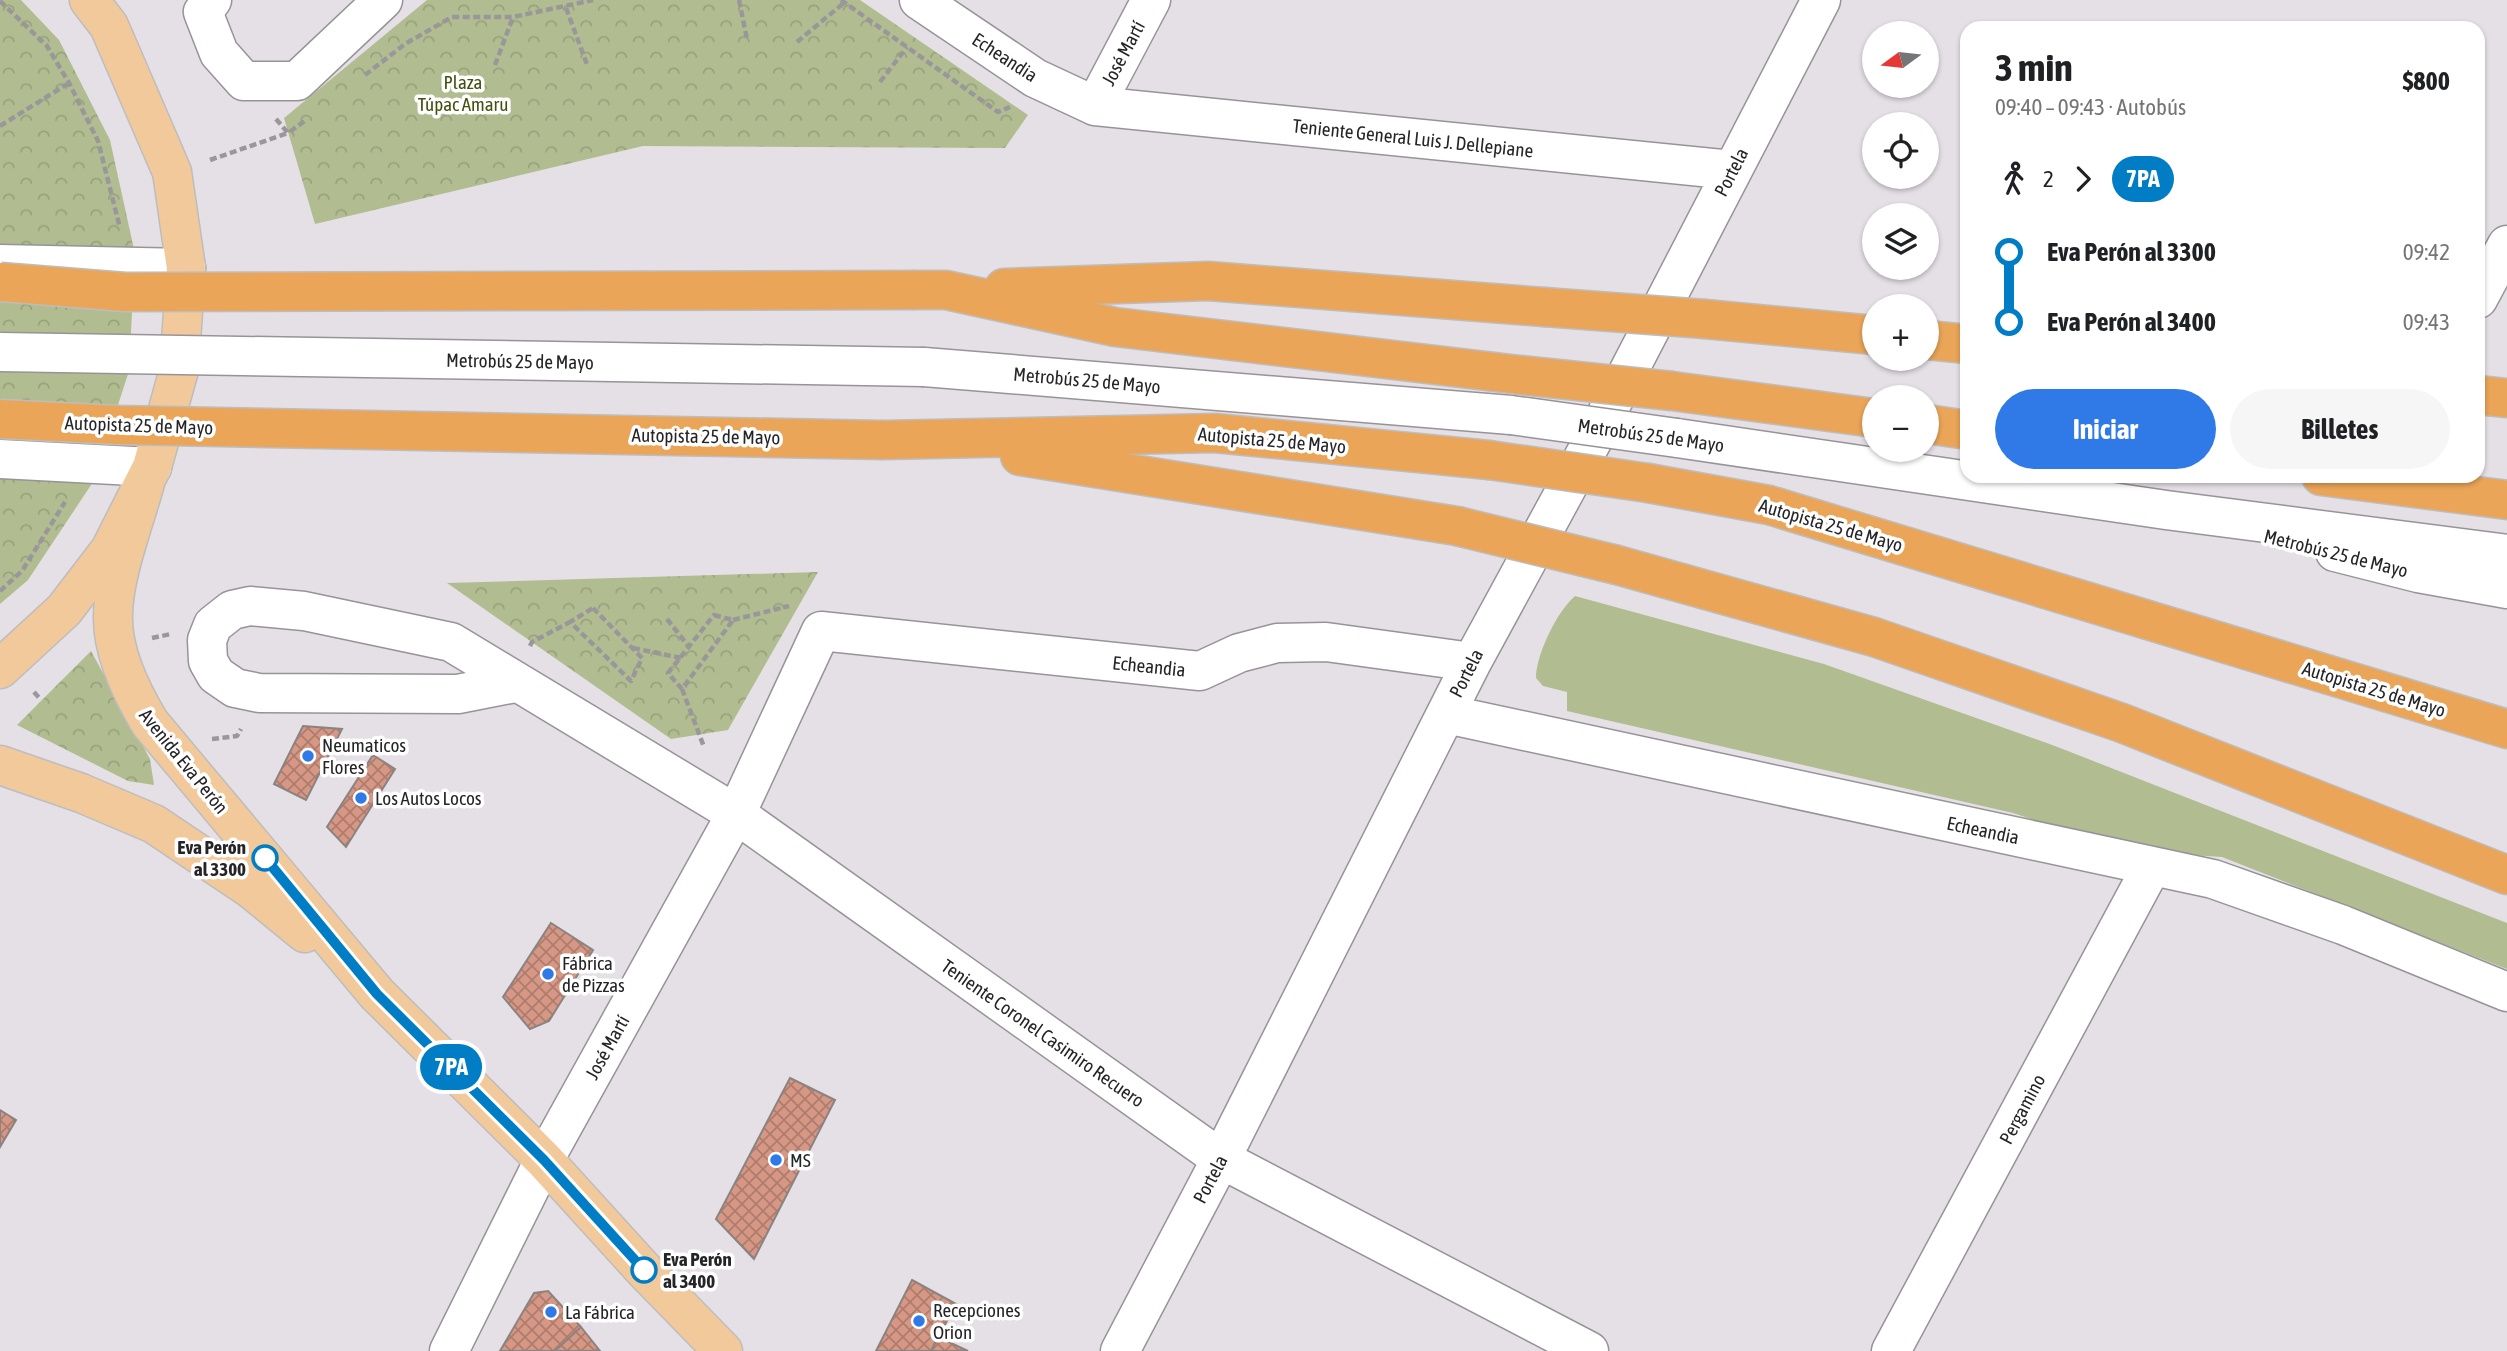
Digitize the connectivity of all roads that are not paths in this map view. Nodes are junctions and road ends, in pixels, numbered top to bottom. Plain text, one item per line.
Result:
1 (212, 0) edge
2 (383, 0) edge
3 (919, 0) edge
4 (1151, 0) edge
5 (1821, 0) edge
6 (100, 9) edge
7 (1095, 106) junction
8 (1732, 170) junction
9 (2507, 245) edge
10 (0, 264) edge
11 (186, 268) junction
12 (0, 282) edge
13 (2485, 286) edge
14 (931, 290) junction
15 (1862, 334) edge
16 (1939, 341) edge
17 (1960, 343) edge
18 (0, 352) edge
19 (2485, 396) edge
20 (2507, 398) edge
21 (1862, 416) edge
22 (0, 419) edge
23 (1939, 426) edge
24 (1960, 429) edge
25 (921, 440) junction
26 (0, 459) edge
27 (148, 475) junction
28 (1960, 480) edge
29 (1978, 483) edge
30 (2376, 483) edge
31 (2507, 500) edge
32 (2179, 513) junction
33 (2507, 554) edge
34 (2507, 589) edge
35 (821, 631) joint
36 (1472, 662) junction
37 (0, 668) edge
38 (515, 683) junction
39 (1446, 713) junction
40 (2507, 729) edge
41 (0, 765) edge
42 (736, 814) junction
43 (2152, 866) junction
44 (2507, 875) edge
45 (2507, 992) edge
46 (377, 994) junction
47 (1221, 1159) junction
48 (544, 1160) junction
49 (449, 1351) edge
50 (723, 1351) edge
51 (1120, 1351) edge
52 (1589, 1351) edge
53 (1891, 1351) edge

1 - 2 street
3 - 7 street, Echeandia
4 - 7 street, José Martí
5 - 8 street, Portela
6 - 11 main road
7 - 8 street, Teniente General Luis J. Dellepiane
8 - 36 street, Portela
9 - 13 street
10 - 11 street
11 - 27 main road
12 - 14 highway, bridge
14 - 15 highway, bridge
14 - 21 highway, bridge
16 - 17 highway
18 - 28 street, Metrobús 25 de Mayo, bridge
19 - 20 highway
22 - 25 highway, Autopista 25 de Mayo, bridge
23 - 24 highway
25 - 40 highway, Autopista 25 de Mayo, bridge
25 - 44 highway, bridge
26 - 27 street
27 - 37 main road
27 - 46 main road, Avenida Eva Perón
29 - 32 street, Metrobús 25 de Mayo, bridge
30 - 31 highway
32 - 33 street, Metrobús 25 de Mayo
32 - 34 street, Metrobús 25 de Mayo
35 - 36 street, Echeandia
35 - 42 street, José Martí
36 - 39 street, Portela
38 - 38 street
38 - 42 street, Teniente Coronel Casimiro Recuero
39 - 43 street, Echeandia
39 - 47 street, Portela
41 - 46 main road, Avenida Eva Perón
42 - 47 street, Teniente Coronel Casimiro Recuero
42 - 48 street, José Martí
43 - 45 street, Echeandia
43 - 53 street, Pergamino
46 - 48 main road, Avenida Eva Perón
47 - 51 street, Portela
47 - 52 street, Teniente Coronel Casimiro Recuero
48 - 49 street, José Martí
48 - 50 main road, Avenida Eva Perón

